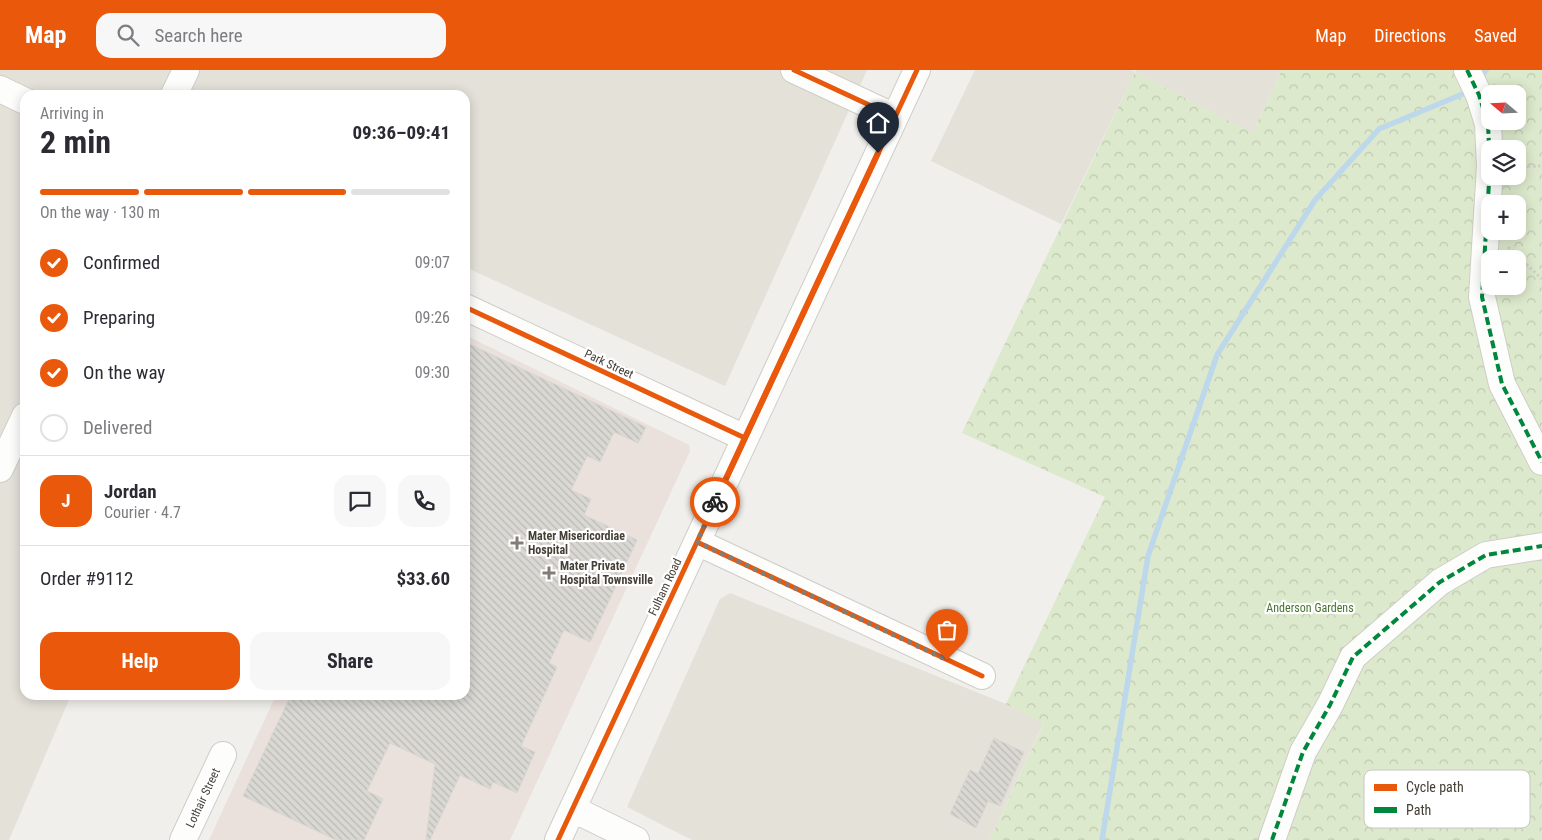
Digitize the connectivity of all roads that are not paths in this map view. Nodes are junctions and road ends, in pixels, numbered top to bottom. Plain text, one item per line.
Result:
1 (186, 70) edge
2 (794, 70) edge
3 (917, 70) edge
4 (1473, 82) edge
5 (0, 89) edge
6 (176, 90) edge
7 (20, 99) edge
8 (895, 117) junction
9 (470, 309) edge
10 (20, 426) edge
11 (744, 438) junction
12 (2, 462) edge
13 (1542, 462) edge
14 (697, 542) junction
15 (1542, 546) edge
16 (982, 676) dead end
17 (223, 756) dead end
18 (572, 809) junction
19 (183, 840) edge
20 (558, 840) edge
21 (636, 840) edge
22 (1272, 840) edge

1 - 6 street
2 - 8 street
3 - 8 street, Fulham Road
4 - 13 street
5 - 7 street
8 - 11 street, Fulham Road
9 - 11 street, Park Street
10 - 12 street
11 - 14 street, Fulham Road
14 - 16 street
14 - 18 street, Fulham Road
15 - 22 street
17 - 19 street, Lothair Street
18 - 20 street, Fulham Road
18 - 21 street

